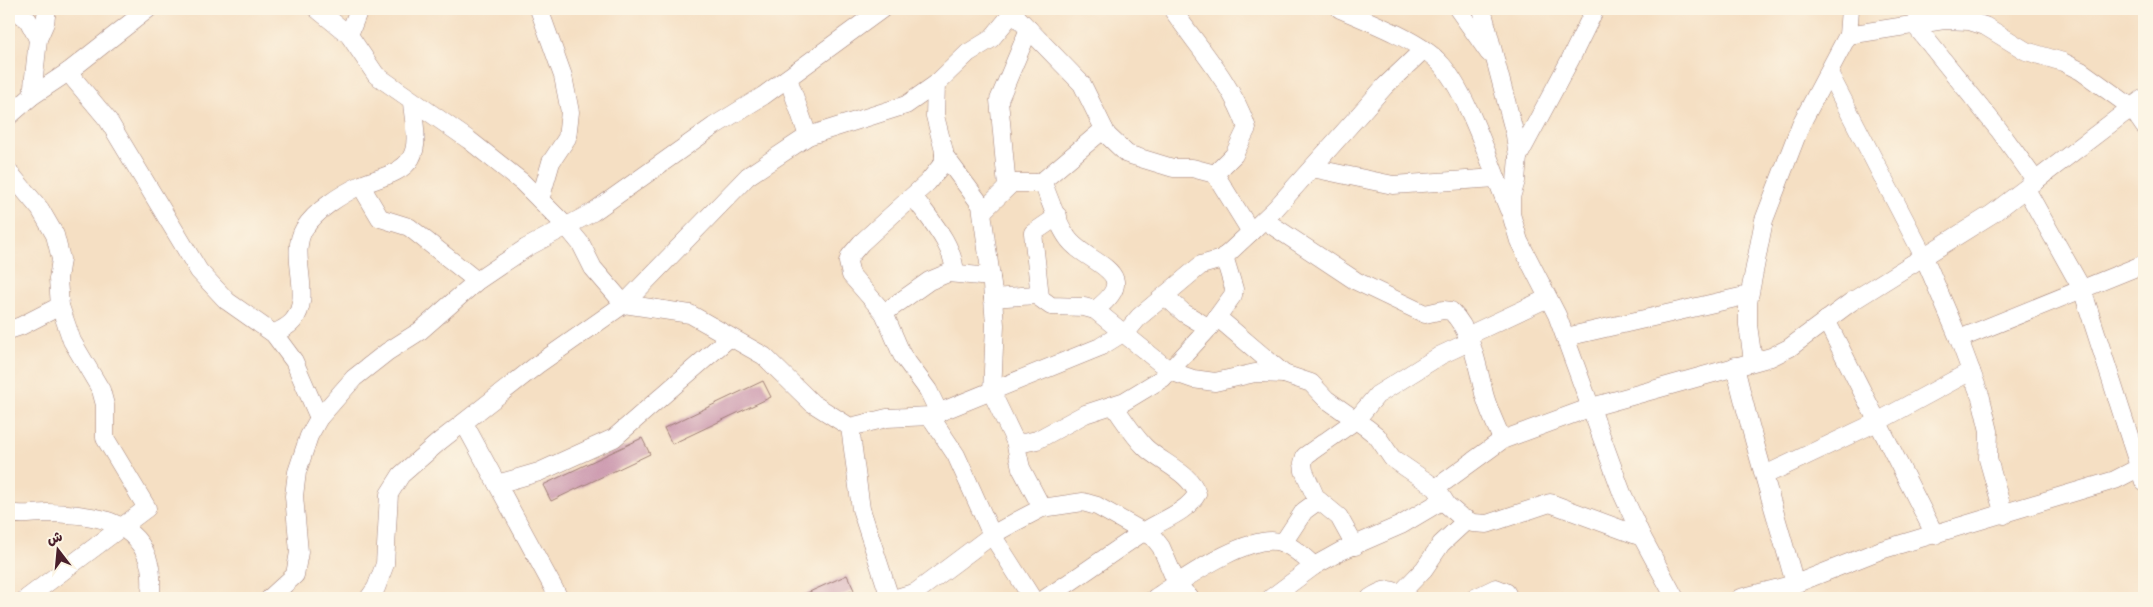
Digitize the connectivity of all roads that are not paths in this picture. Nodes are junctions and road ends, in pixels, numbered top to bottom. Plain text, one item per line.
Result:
1 (14, 9) edge
2 (47, 9) edge
3 (148, 9) edge
4 (317, 9) edge
5 (359, 9) edge
6 (539, 9) edge
7 (882, 9) edge
8 (1172, 9) edge
9 (1340, 9) edge
10 (1458, 9) edge
11 (1482, 9) edge
12 (1594, 9) edge
13 (1850, 9) edge
14 (1014, 11) edge
15 (1914, 24) junction
16 (1029, 29) junction
17 (349, 35) junction
18 (1848, 35) junction
19 (38, 39) junction
20 (1423, 50) junction
21 (1496, 64) junction
22 (68, 72) junction
23 (1829, 73) junction
24 (788, 78) junction
25 (936, 84) junction
26 (32, 96) junction
27 (412, 102) junction
28 (2138, 103) edge
29 (9, 116) edge
30 (2144, 126) edge
31 (1104, 129) junction
32 (808, 136) junction
33 (944, 155) junction
34 (1518, 157) junction
35 (1312, 168) junction
36 (9, 172) edge
37 (1215, 174) junction
38 (1496, 178) junction
39 (1042, 181) junction
40 (2030, 185) junction
41 (361, 186) junction
42 (1007, 187) junction
43 (913, 196) junction
44 (540, 200) junction
45 (982, 210) junction
46 (1511, 214) junction
47 (1058, 216) junction
48 (1264, 220) junction
49 (567, 227) junction
50 (1251, 232) junction
51 (1224, 256) junction
52 (1924, 257) junction
53 (2144, 264) edge
54 (954, 273) junction
55 (991, 277) junction
56 (477, 281) junction
57 (2082, 289) junction
58 (1749, 295) junction
59 (1165, 296) junction
60 (1040, 297) junction
61 (993, 298) junction
62 (1548, 298) junction
63 (624, 304) junction
64 (60, 306) junction
65 (1095, 310) junction
66 (884, 314) junction
67 (1826, 320) junction
68 (1213, 323) junction
69 (9, 330) edge
70 (1123, 332) junction
71 (274, 334) junction
72 (1566, 336) junction
73 (730, 337) junction
74 (1468, 339) junction
75 (1960, 339) junction
76 (1753, 361) junction
77 (1735, 366) junction
78 (1170, 371) junction
79 (1971, 371) junction
80 (1284, 374) junction
81 (992, 393) junction
82 (1114, 406) junction
83 (1592, 407) junction
84 (934, 415) junction
85 (319, 418) junction
86 (1356, 420) junction
87 (1877, 422) junction
88 (464, 423) junction
89 (850, 427) junction
90 (1502, 440) junction
91 (1015, 441) junction
92 (2143, 472) edge
93 (1765, 475) junction
94 (497, 484) junction
95 (1440, 494) junction
96 (1316, 498) junction
97 (1042, 508) junction
98 (9, 513) edge
99 (2004, 515) junction
100 (1467, 520) junction
101 (122, 527) junction
102 (1144, 532) junction
103 (992, 535) junction
104 (1934, 535) junction
105 (1642, 537) junction
106 (1283, 543) junction
107 (1355, 546) junction
108 (1314, 566) junction
109 (1177, 584) junction
110 (1795, 584) junction
111 (1402, 596) edge
112 (1671, 597) edge
113 (27, 598) edge
114 (151, 598) edge
115 (270, 598) edge
116 (369, 598) edge
117 (558, 598) edge
118 (890, 598) edge
119 (896, 598) edge
120 (1032, 598) edge
121 (1046, 598) edge
122 (1154, 598) edge
123 (1190, 598) edge
124 (1271, 598) edge
125 (1370, 598) edge
126 (1475, 598) edge
127 (1509, 598) edge
128 (1740, 598) edge

1 - 19 street
2 - 19 street
3 - 22 street
4 - 17 street
5 - 17 street
6 - 44 street
7 - 24 street
8 - 37 street
9 - 20 street
10 - 21 street
11 - 21 street
12 - 34 street
13 - 18 street
14 - 16 street
14 - 25 street
15 - 18 street
15 - 28 street
15 - 40 street
16 - 31 street
16 - 42 street
17 - 27 street
18 - 23 street
19 - 26 street
20 - 35 street
20 - 38 street
21 - 34 street
22 - 26 street
22 - 71 street
23 - 52 street
23 - 58 street
24 - 32 street
24 - 49 street
25 - 32 street
25 - 33 street
26 - 29 street
27 - 41 street
27 - 44 street
28 - 30 street
28 - 40 street
31 - 37 street
31 - 39 street
32 - 63 street
33 - 43 street
33 - 45 street
34 - 46 street
35 - 38 street
35 - 48 street
36 - 64 street
37 - 50 street
38 - 46 street
39 - 42 street
39 - 47 street
40 - 52 street
40 - 57 street
41 - 56 street
41 - 71 street
42 - 45 street
43 - 54 street
43 - 66 street
44 - 49 street
45 - 55 street
46 - 62 street
47 - 60 street
47 - 65 street
48 - 50 street
48 - 74 street
49 - 56 street
49 - 63 street
50 - 51 street
51 - 59 street
51 - 68 street
52 - 67 street
52 - 75 street
53 - 57 street
54 - 55 street
54 - 66 street
55 - 61 street
56 - 85 street
57 - 75 street
57 - 92 street
58 - 72 street
58 - 76 street
59 - 68 street
59 - 70 street
60 - 61 street
60 - 65 street
61 - 81 street
62 - 72 street
62 - 74 street
63 - 73 street
63 - 88 street
64 - 69 street
64 - 101 street
65 - 70 street
66 - 84 street
67 - 76 street
67 - 87 street
68 - 78 street
68 - 80 street
70 - 78 street
70 - 81 street
71 - 85 street
72 - 83 street
73 - 89 street
73 - 94 street
74 - 86 street
74 - 90 street
75 - 79 street
76 - 77 street
77 - 83 street
77 - 93 street
78 - 80 street
78 - 82 street
79 - 87 street
79 - 99 street
80 - 86 street
81 - 84 street
81 - 91 street
82 - 91 street
82 - 102 street
83 - 90 street
83 - 105 street
84 - 89 street
84 - 103 street
85 - 115 street
86 - 95 street
86 - 96 street
87 - 93 street
87 - 104 street
88 - 94 street
88 - 116 street
89 - 118 street
90 - 95 street
91 - 97 street
92 - 99 street
93 - 110 street
94 - 117 street
95 - 100 street
95 - 107 street
96 - 106 street
96 - 107 street
97 - 102 street
97 - 103 street
98 - 101 street
99 - 104 street
100 - 105 street
100 - 111 street
101 - 113 street
101 - 114 street
102 - 109 street
102 - 121 street
103 - 119 street
103 - 120 street
104 - 110 street
105 - 112 street
106 - 108 street
106 - 109 street
107 - 108 street
108 - 124 street
109 - 122 street
109 - 123 street
110 - 128 street
111 - 125 street
126 - 127 street

